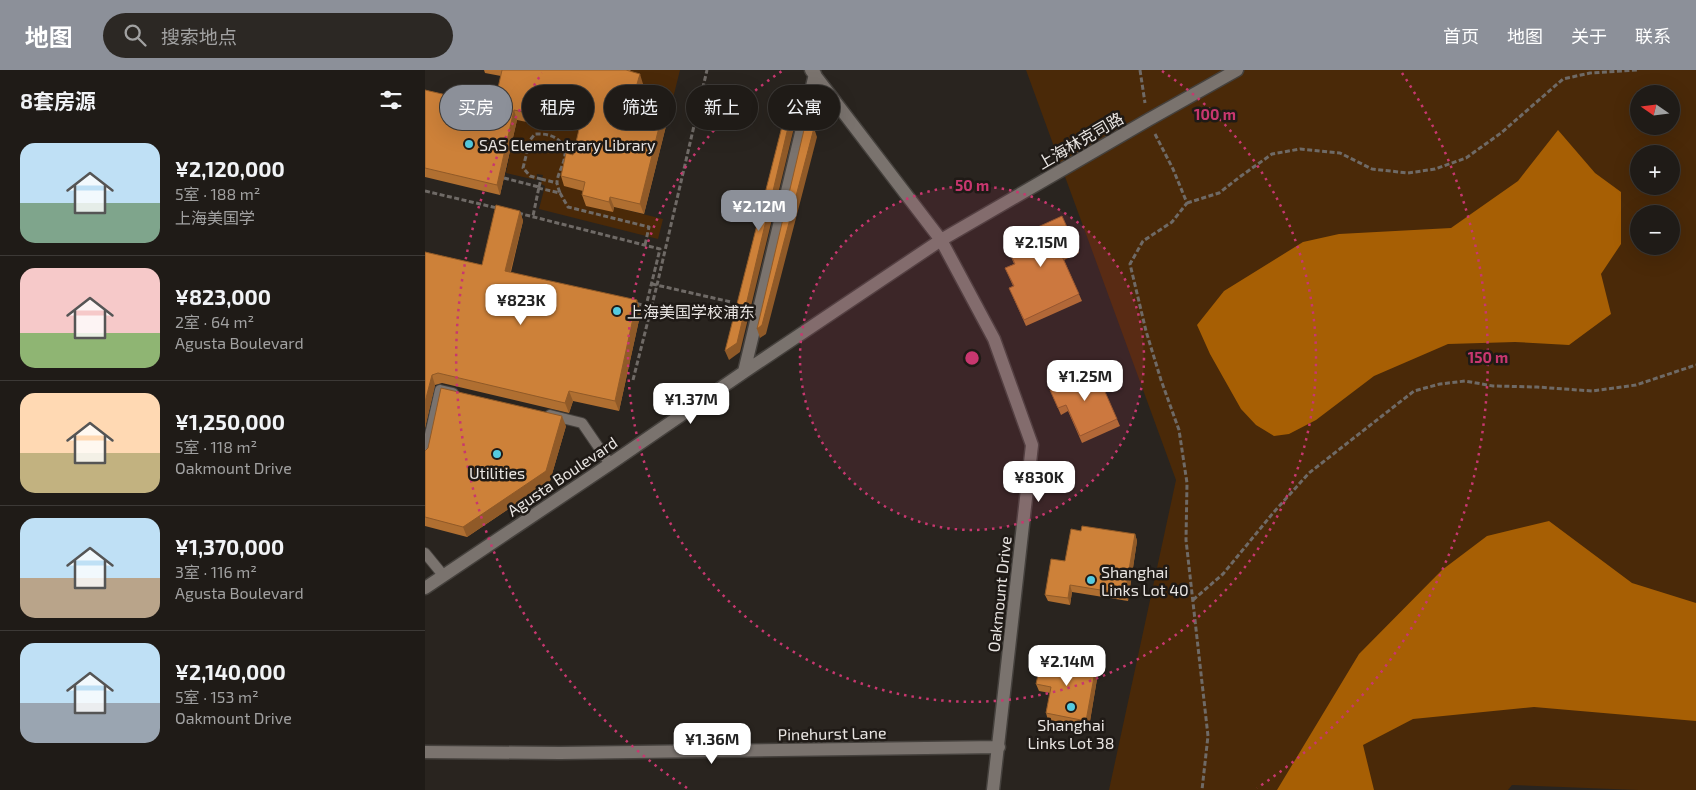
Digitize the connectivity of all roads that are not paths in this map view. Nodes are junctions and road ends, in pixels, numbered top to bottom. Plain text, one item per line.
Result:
1 (1237, 70) edge
2 (813, 72) edge
3 (941, 240) junction
4 (743, 372) junction
5 (459, 395) edge
6 (544, 414) edge
7 (425, 457) edge
8 (610, 464) junction
9 (425, 553) edge
10 (443, 575) junction
11 (425, 588) edge
12 (999, 747) junction
13 (425, 752) edge
14 (993, 790) edge

1 - 3 street, 上海林克司路
2 - 3 street, Oakmount Drive
2 - 4 street
3 - 4 street, Agusta Boulevard
3 - 12 street, Oakmount Drive
4 - 8 street, Agusta Boulevard
5 - 7 lane
6 - 8 lane
8 - 10 street, Agusta Boulevard
9 - 10 lane
10 - 11 street, Agusta Boulevard
12 - 13 street, Pinehurst Lane
12 - 14 street, Oakmount Drive

